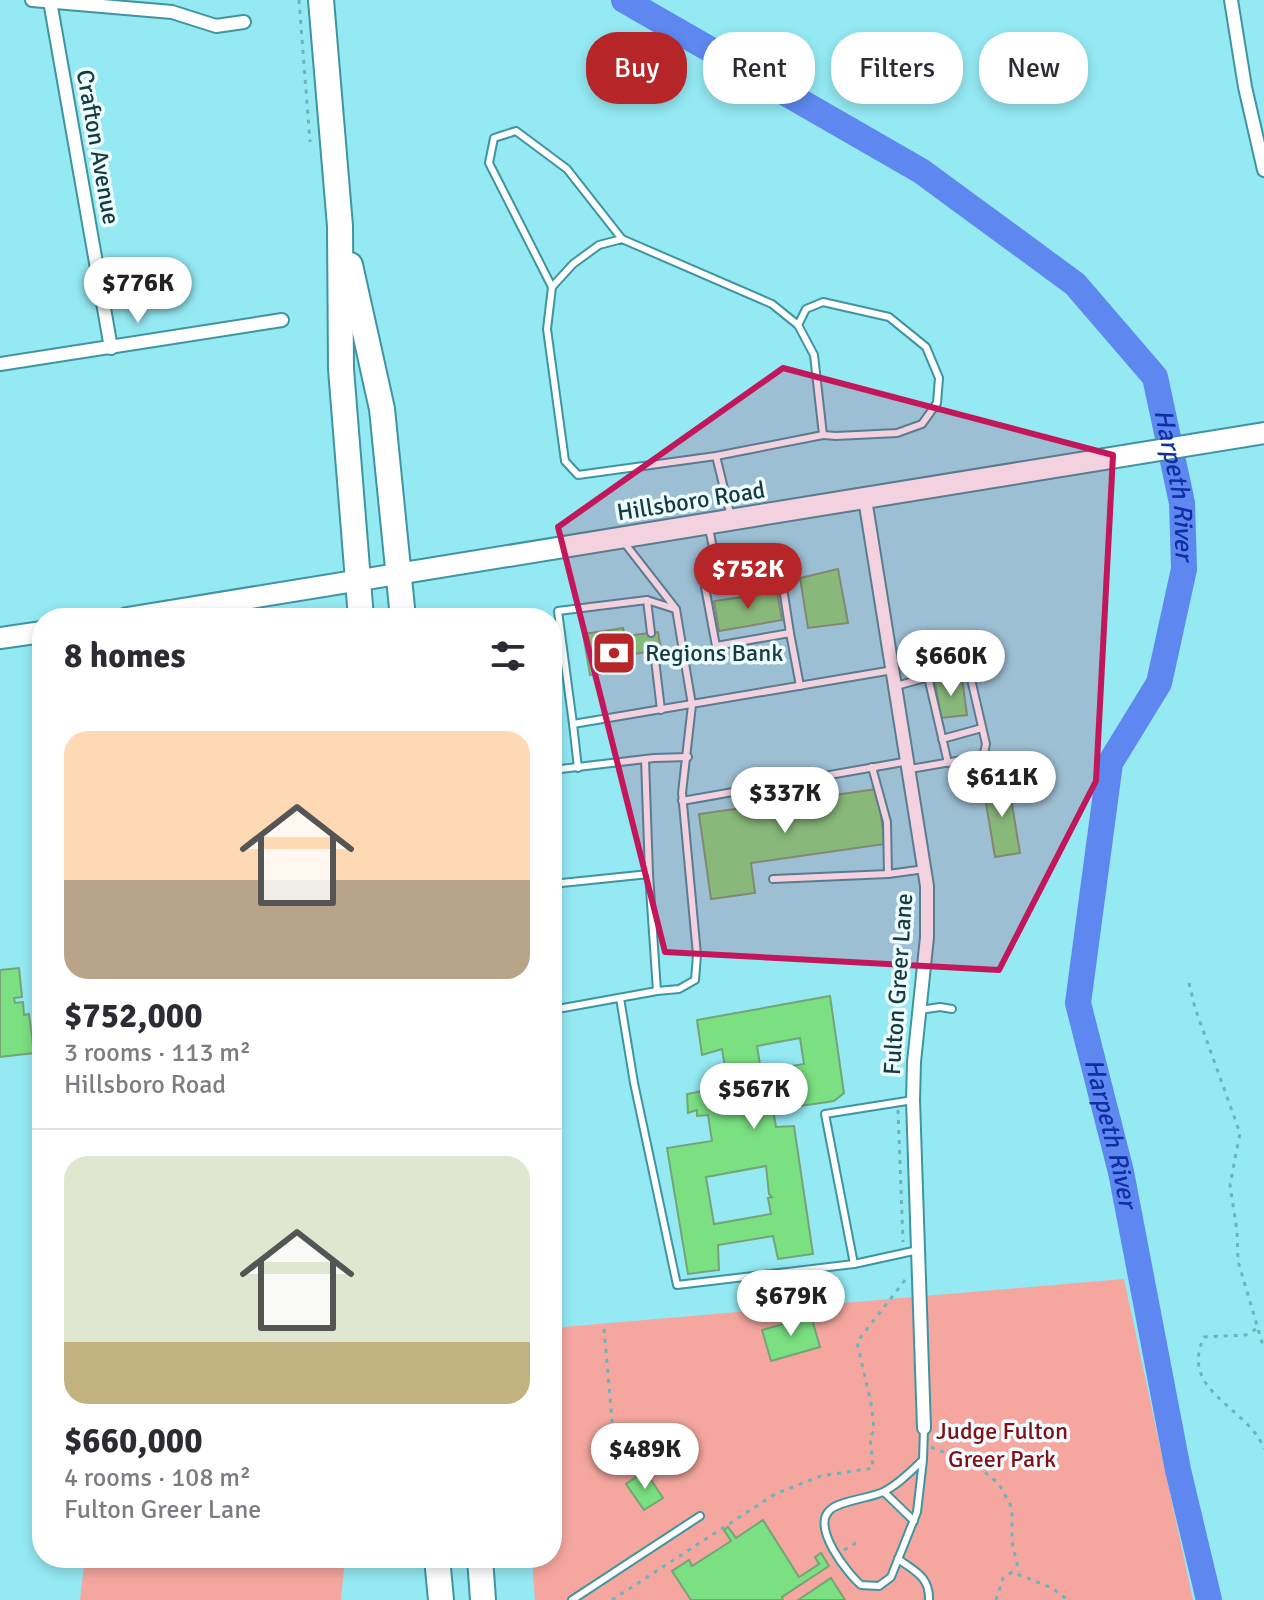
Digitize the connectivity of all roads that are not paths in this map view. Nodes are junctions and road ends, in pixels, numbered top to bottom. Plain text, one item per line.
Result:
1 (32, 0) edge
2 (321, 0) edge
3 (1231, 0) edge
4 (50, 1) edge
5 (244, 22) dead end
6 (1264, 170) edge
7 (340, 226) junction
8 (622, 239) junction
9 (552, 287) junction
10 (282, 320) dead end
11 (798, 325) junction
12 (111, 348) junction
13 (0, 364) edge
14 (1264, 433) edge
15 (823, 435) junction
16 (716, 456) junction
17 (865, 499) junction
18 (732, 521) junction
19 (708, 524) junction
20 (621, 538) junction
21 (399, 574) junction
22 (358, 581) junction
23 (720, 584) junction
24 (647, 600) junction
25 (189, 608) edge
26 (360, 608) edge
27 (402, 608) edge
28 (676, 609) junction
29 (562, 611) edge
30 (32, 633) edge
31 (651, 633) dead end
32 (790, 633) junction
33 (0, 638) edge
34 (562, 641) edge
35 (654, 651) dead end
36 (893, 670) junction
37 (928, 677) junction
38 (800, 686) junction
39 (896, 686) junction
40 (692, 705) junction
41 (661, 710) junction
42 (573, 724) junction
43 (982, 728) junction
44 (942, 739) junction
45 (688, 757) junction
46 (645, 759) junction
47 (948, 763) junction
48 (910, 765) junction
49 (872, 767) junction
50 (578, 768) junction
51 (562, 769) edge
52 (682, 801) junction
53 (925, 869) junction
54 (649, 874) junction
55 (888, 874) junction
56 (773, 879) dead end
57 (562, 883) edge
58 (657, 991) junction
59 (620, 998) junction
60 (562, 1008) edge
61 (952, 1009) dead end
62 (920, 1010) junction
63 (913, 1100) junction
64 (919, 1250) junction
65 (854, 1264) junction
66 (924, 1428) joint
67 (923, 1460) junction
68 (884, 1492) junction
69 (700, 1516) dead end
70 (914, 1521) junction
71 (898, 1559) junction
72 (438, 1568) edge
73 (481, 1568) edge
74 (441, 1600) edge
75 (483, 1600) edge
76 (572, 1600) edge
77 (929, 1600) edge

1 - 4 street
2 - 7 highway
3 - 6 street
4 - 5 street
4 - 12 street, Crafton Avenue
7 - 21 highway
7 - 22 highway
8 - 9 lane
8 - 9 lane
8 - 11 lane
9 - 16 lane
10 - 12 street
11 - 15 lane
11 - 15 lane
12 - 13 street
14 - 17 main road, Hillsboro Road
15 - 16 lane
16 - 18 lane
17 - 18 main road, Hillsboro Road
17 - 36 street, Fulton Greer Lane
18 - 19 main road, Hillsboro Road
19 - 20 main road, Hillsboro Road
19 - 23 lane
20 - 21 main road, Hillsboro Road
20 - 28 lane
21 - 22 main road, Hillsboro Road
21 - 27 highway
22 - 25 main road, Hillsboro Road
22 - 26 highway
23 - 32 lane
23 - 32 lane
24 - 28 lane
24 - 29 lane
24 - 31 lane
28 - 40 lane
30 - 33 main road
32 - 38 lane
34 - 42 lane
35 - 41 lane
36 - 38 lane
36 - 39 street, Fulton Greer Lane
37 - 39 lane
37 - 43 lane
37 - 44 lane
38 - 40 lane
39 - 48 street, Fulton Greer Lane
40 - 41 lane
40 - 45 lane
41 - 42 lane
42 - 50 lane
43 - 44 lane
43 - 47 lane
44 - 47 lane
45 - 46 lane
45 - 52 lane
46 - 50 lane
46 - 54 lane
47 - 48 lane
48 - 49 lane
48 - 53 street, Fulton Greer Lane
49 - 52 lane
49 - 55 lane
50 - 51 lane
52 - 58 lane
53 - 55 lane
53 - 62 street, Fulton Greer Lane
54 - 57 lane
54 - 58 lane
55 - 56 lane
58 - 59 lane
59 - 60 lane
59 - 65 lane
61 - 62 lane
62 - 63 street, Fulton Greer Lane
63 - 64 street, Fulton Greer Lane
63 - 65 lane
64 - 65 lane
64 - 66 street, Fulton Greer Lane
66 - 67 lane
67 - 68 lane
67 - 70 lane
68 - 70 lane
68 - 71 lane
69 - 76 lane
70 - 71 lane
71 - 77 lane
72 - 74 highway
73 - 75 highway

